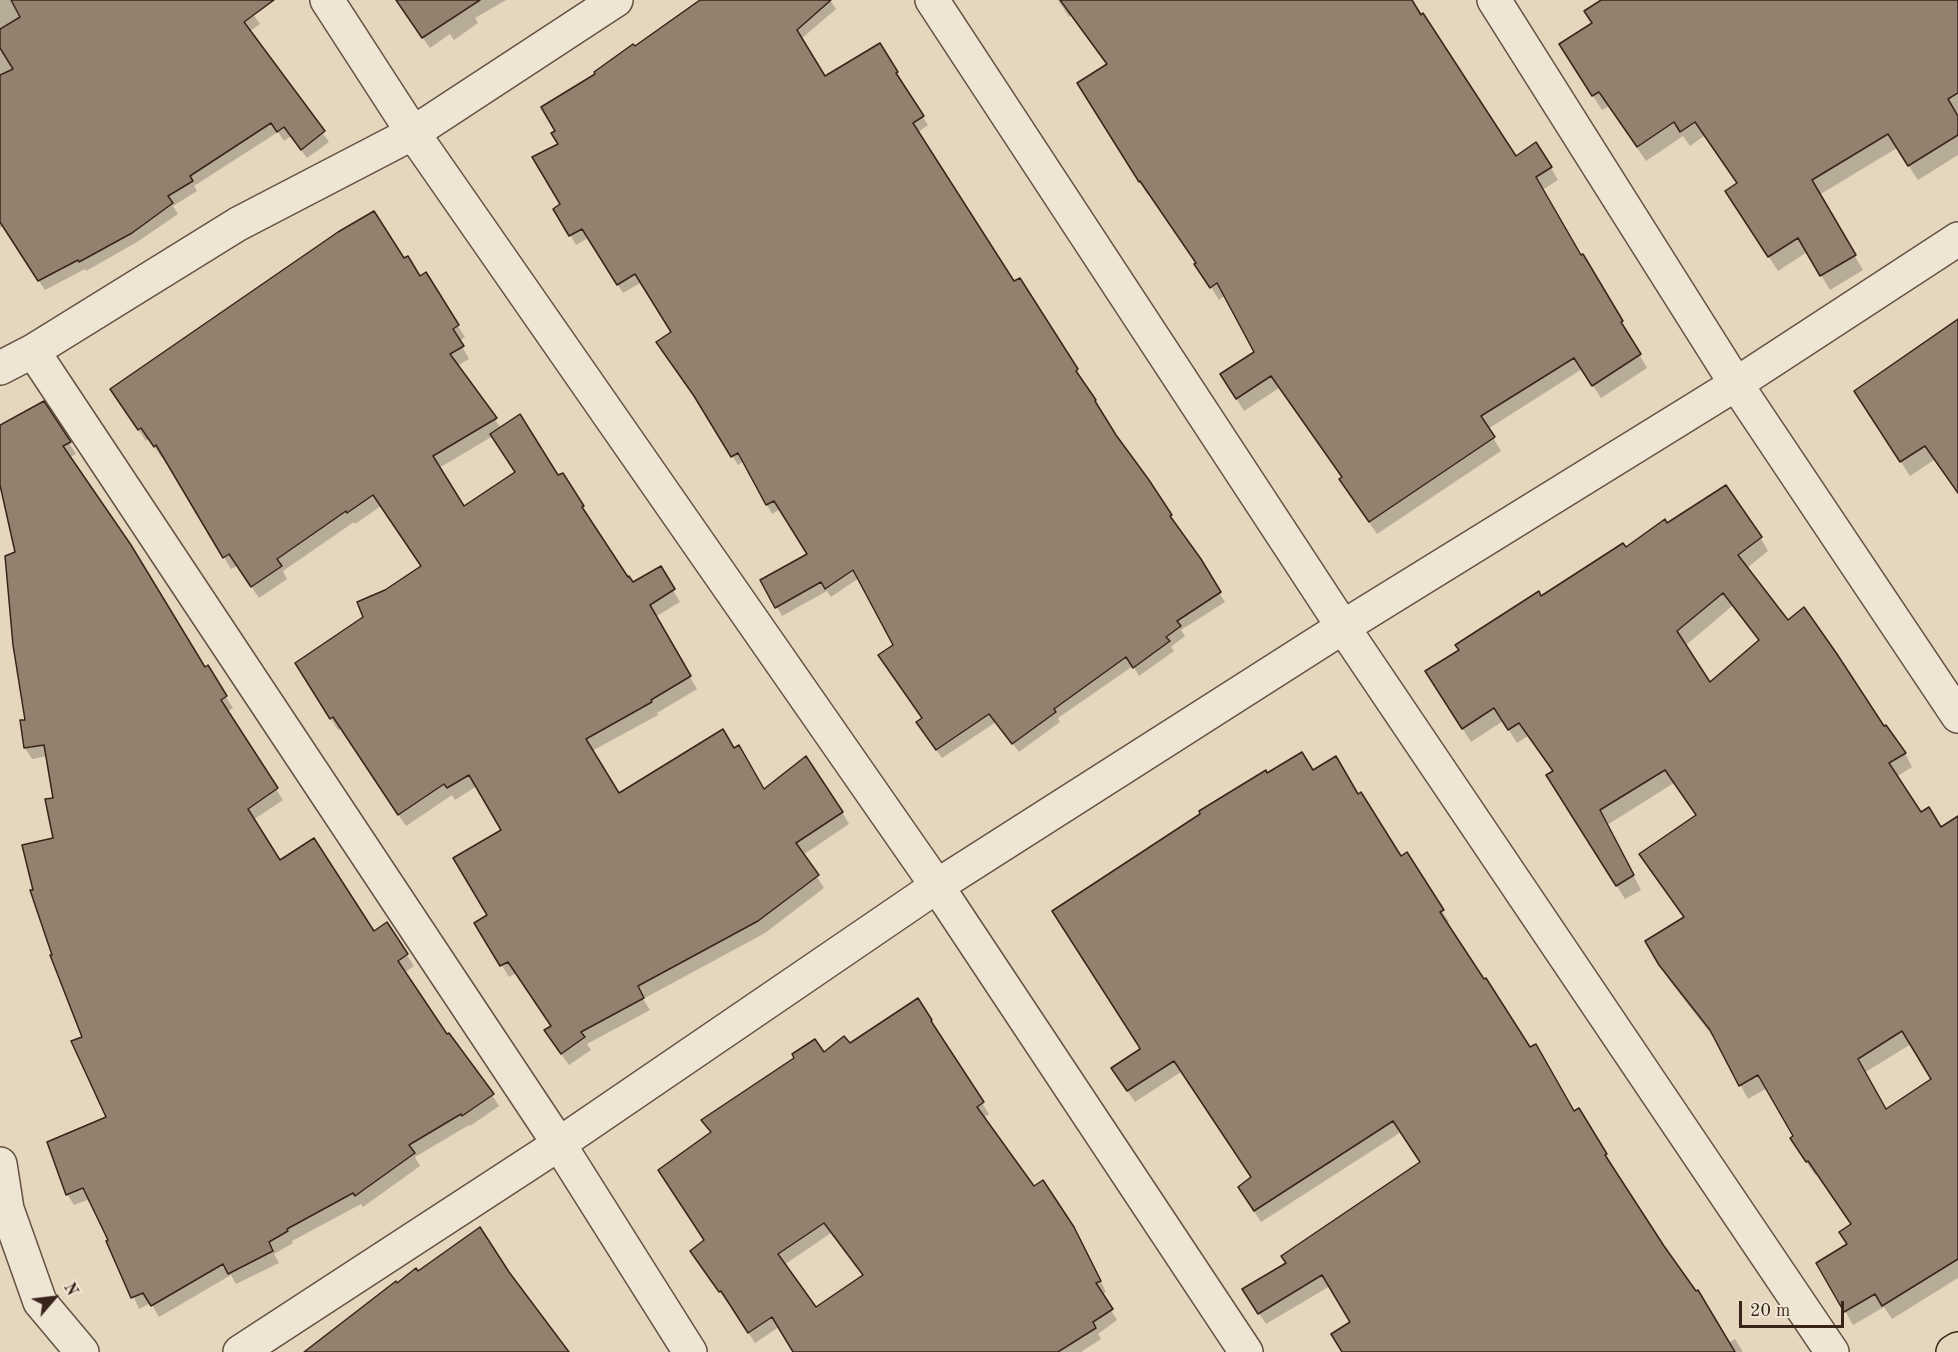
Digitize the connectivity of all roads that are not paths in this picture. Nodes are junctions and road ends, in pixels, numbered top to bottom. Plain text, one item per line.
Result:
1 (327, 0) edge
2 (616, 0) edge
3 (932, 0) edge
4 (1494, 0) edge
5 (413, 133) junction
6 (1958, 239) edge
7 (33, 351) junction
8 (0, 368) edge
9 (1737, 384) junction
10 (1343, 627) junction
11 (1958, 716) edge
12 (937, 886) junction
13 (559, 1144) junction
14 (0, 1164) edge
15 (1958, 1349) edge
16 (82, 1352) edge
17 (240, 1352) edge
18 (690, 1352) edge
19 (1246, 1352) edge
20 (1832, 1352) edge
21 (1953, 1352) edge

1 - 5 street
2 - 5 street
3 - 10 street
4 - 9 street
5 - 7 street
5 - 12 street
6 - 9 street
7 - 8 street
7 - 13 street
9 - 10 street
9 - 11 street
10 - 12 street
10 - 20 street
12 - 13 street
12 - 19 street
13 - 17 street
13 - 18 street
14 - 16 street
15 - 21 main road

